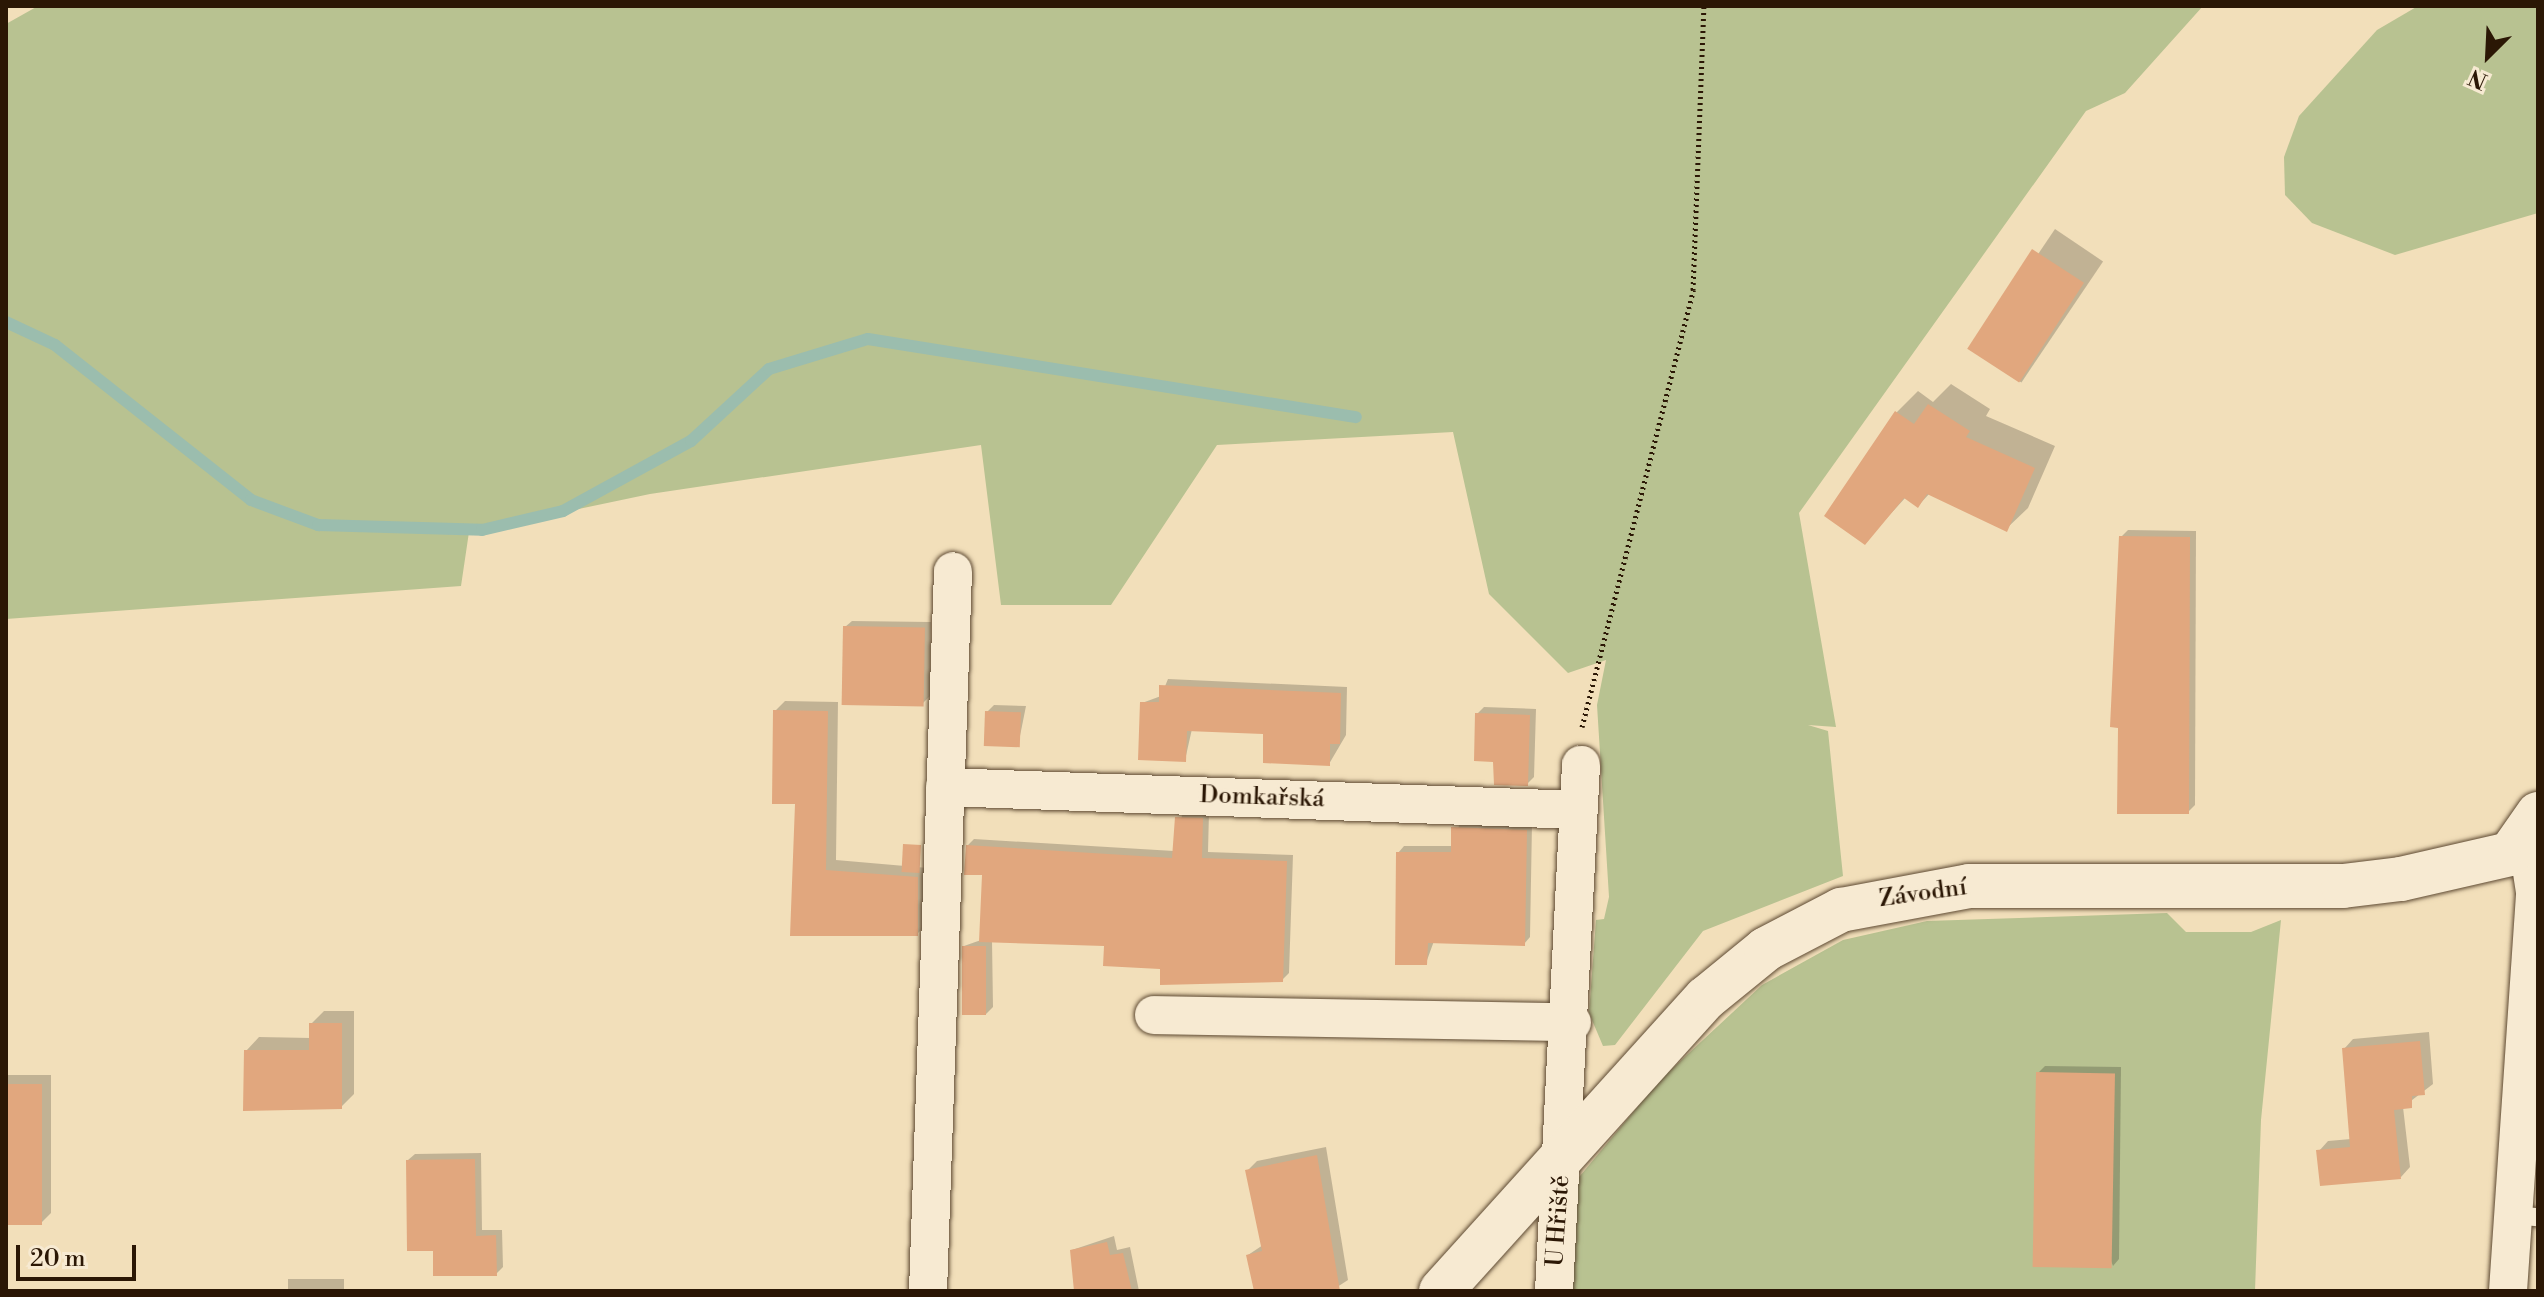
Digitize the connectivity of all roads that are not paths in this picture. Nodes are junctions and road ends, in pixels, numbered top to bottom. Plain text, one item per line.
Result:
1 (953, 571) dead end
2 (1581, 765) road end
3 (945, 787) junction
4 (1579, 810) junction
5 (2533, 827) edge
6 (1154, 1015) dead end
7 (1572, 1022) junction
8 (1565, 1150) junction
9 (2526, 1216) edge
10 (928, 1291) edge
11 (1441, 1291) edge
12 (1554, 1291) edge
13 (2508, 1291) edge

1 - 3 street
2 - 4 street, U Hřiště
3 - 4 street, Domkařská
3 - 10 street
4 - 7 street, U Hřiště
5 - 8 street, Závodní
5 - 9 street
6 - 7 street
7 - 8 street, U Hřiště
8 - 11 street, Závodní
8 - 12 street, U Hřiště
9 - 13 street

